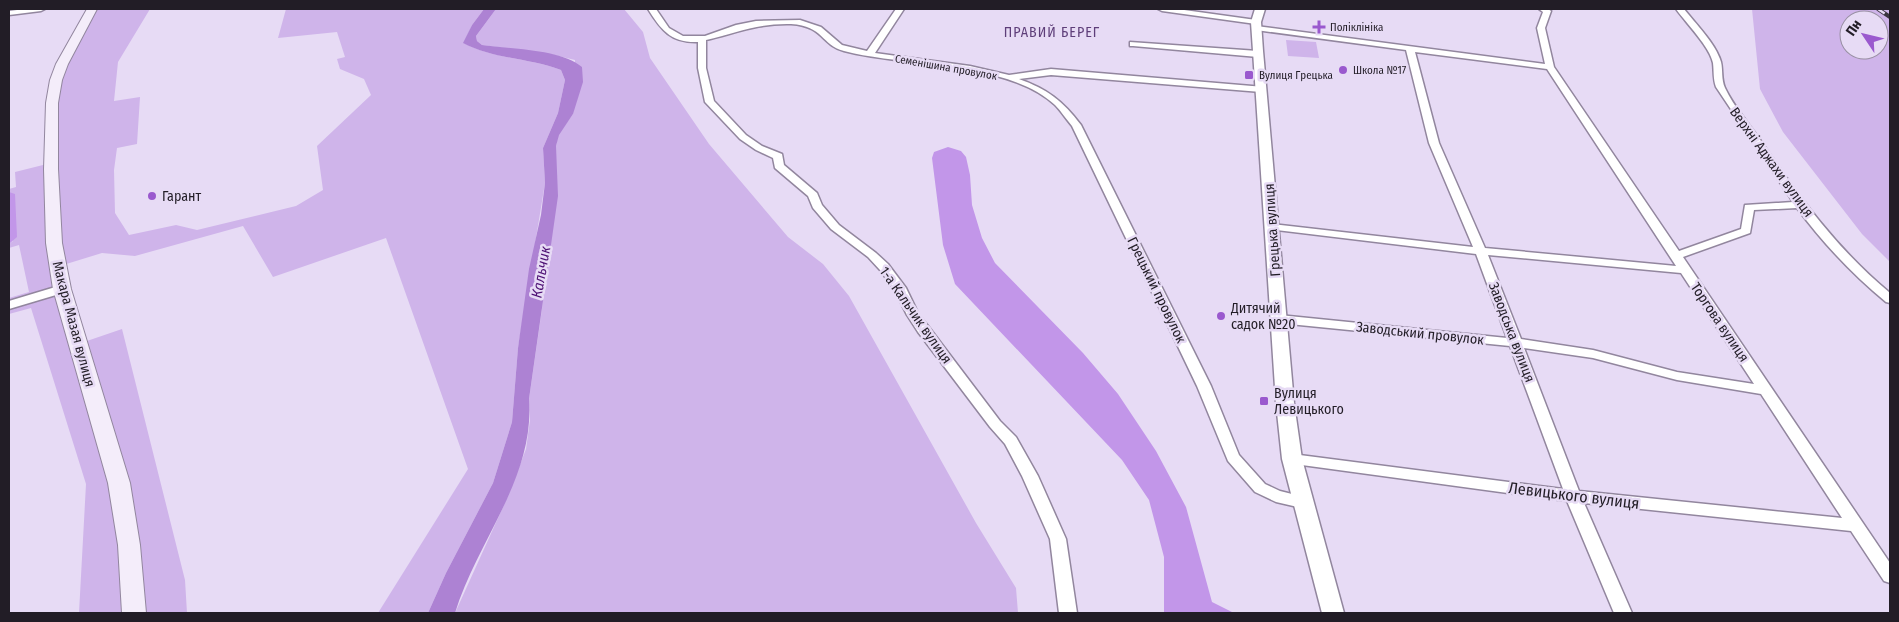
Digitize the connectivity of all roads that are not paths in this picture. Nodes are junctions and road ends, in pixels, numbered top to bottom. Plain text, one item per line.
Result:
1 (41, 9) edge
2 (92, 9) edge
3 (652, 9) edge
4 (900, 9) edge
5 (1162, 9) edge
6 (1260, 9) edge
7 (1543, 9) edge
8 (1680, 9) edge
9 (9, 13) edge
10 (1256, 25) junction
11 (702, 39) junction
12 (1133, 44) dead end
13 (1410, 49) junction
14 (1258, 54) junction
15 (869, 55) junction
16 (1550, 67) junction
17 (1008, 78) junction
18 (1261, 89) junction
19 (1802, 206) junction
20 (1272, 227) junction
21 (1481, 251) junction
22 (1676, 256) junction
23 (1686, 270) junction
24 (62, 289) junction
25 (1890, 299) edge
26 (9, 305) edge
27 (1279, 319) junction
28 (1516, 343) junction
29 (1766, 390) junction
30 (1292, 459) junction
31 (1573, 496) junction
32 (1302, 502) junction
33 (1856, 525) junction
34 (1890, 576) edge
35 (134, 613) edge
36 (1068, 613) edge
37 (1333, 613) edge
38 (1623, 613) edge

1 - 9 street
2 - 24 main road, Макара Мазая вулиця
3 - 11 street
4 - 15 street
5 - 10 street
6 - 10 street
7 - 16 street
8 - 19 street, Верхні Аджахи вулиця
10 - 13 street
10 - 14 street, Грецька вулиця
11 - 15 street, Семенішина провулок
11 - 36 street, 1-а Кальчик вулиця
12 - 14 street
13 - 16 street
13 - 21 street, Заводська вулиця
14 - 18 street, Грецька вулиця
15 - 17 street, Семенішина провулок
16 - 22 street, Торгова вулиця
17 - 18 street, Семенішина провулок
17 - 32 street, Грецький провулок
18 - 20 street, Грецька вулиця
19 - 22 street
19 - 25 street, Верхні Аджахи вулиця
20 - 21 street
20 - 27 street, Грецька вулиця
21 - 23 street
21 - 28 street, Заводська вулиця
22 - 23 street, Торгова вулиця
23 - 29 street, Торгова вулиця
24 - 26 street
24 - 35 main road, Макара Мазая вулиця
27 - 28 street, Заводський провулок
27 - 30 street, Грецька вулиця
28 - 29 street, Заводський провулок
28 - 31 street, Заводська вулиця
29 - 33 street, Торгова вулиця
30 - 31 street, Левицького вулиця
30 - 32 street, Грецька вулиця
31 - 33 street, Левицького вулиця
31 - 38 street, Заводська вулиця
32 - 37 street, Грецька вулиця
33 - 34 street, Торгова вулиця

